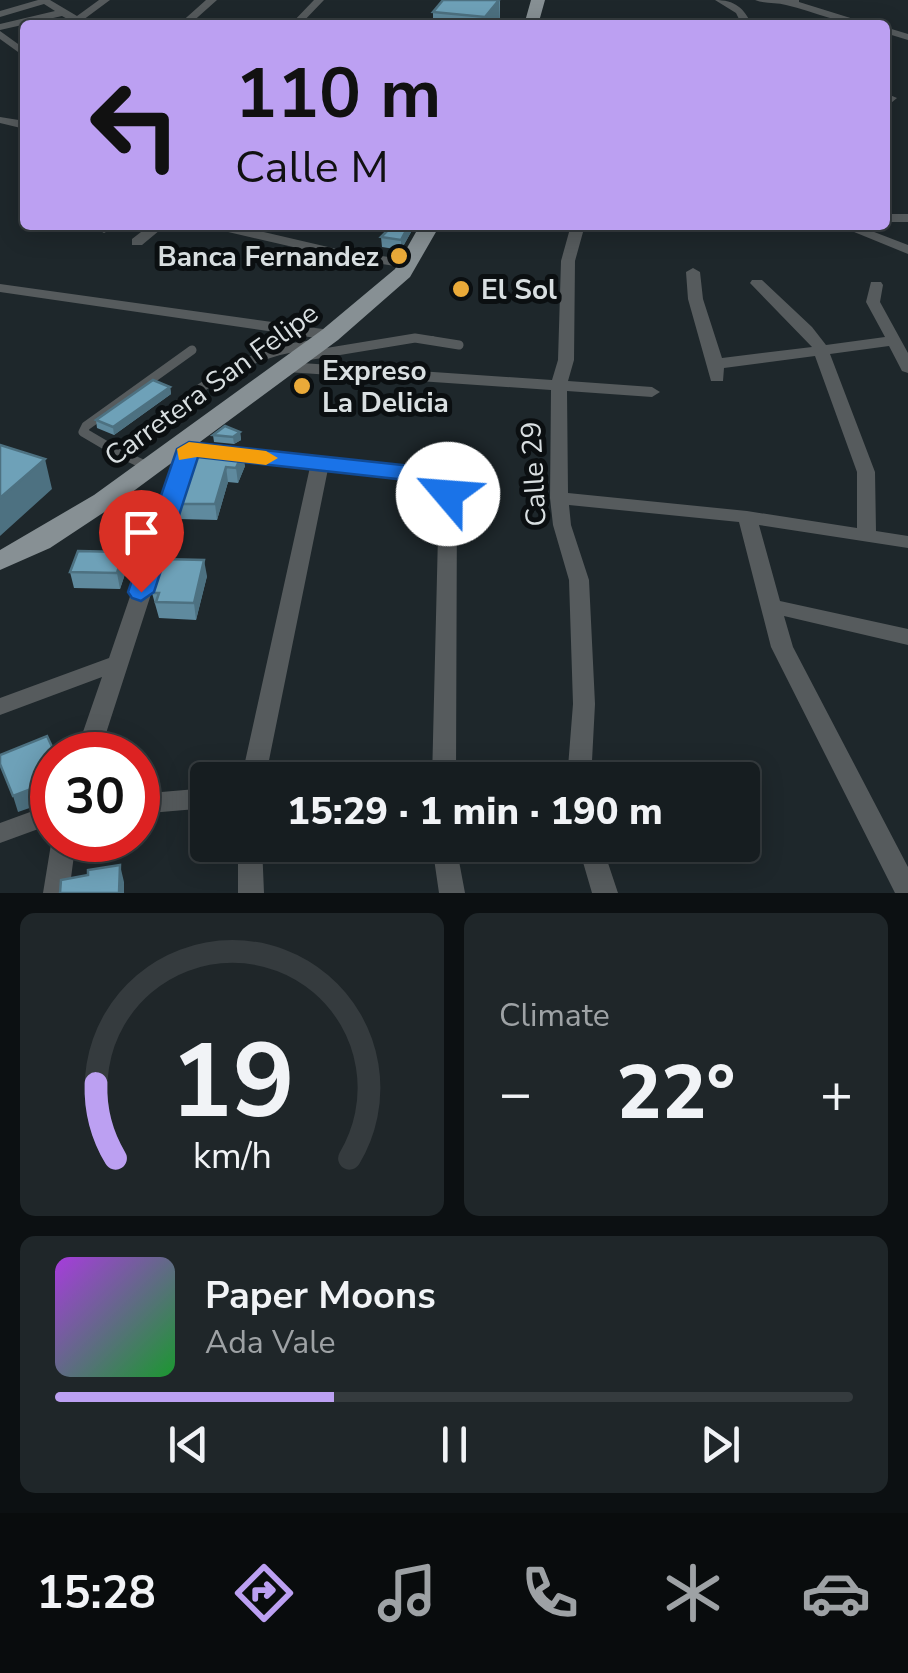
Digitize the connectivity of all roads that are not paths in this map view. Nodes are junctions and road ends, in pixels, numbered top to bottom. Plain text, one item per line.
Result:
1 (105, 0) edge
2 (212, 0) edge
3 (319, 0) edge
4 (720, 0) edge
5 (760, 0) edge
6 (800, 0) edge
7 (51, 2) edge
8 (787, 2) edge
9 (66, 12) junction
10 (0, 14) edge
11 (42, 20) edge
12 (75, 20) edge
13 (82, 20) edge
14 (189, 20) edge
15 (300, 20) edge
16 (745, 20) edge
17 (850, 20) edge
18 (153, 230) edge
19 (238, 230) edge
20 (427, 230) edge
21 (577, 230) edge
22 (857, 230) edge
23 (137, 242) dead end
24 (908, 250) edge
25 (409, 264) junction
26 (693, 272) dead end
27 (757, 282) dead end
28 (876, 285) dead end
29 (1, 289) edge
30 (892, 340) junction
31 (459, 345) dead end
32 (820, 347) junction
33 (192, 350) dead end
34 (309, 351) junction
35 (908, 368) edge
36 (559, 385) junction
37 (652, 392) dead end
38 (182, 448) junction
39 (117, 452) junction
40 (320, 464) junction
41 (149, 467) junction
42 (559, 498) junction
43 (746, 517) junction
44 (867, 536) junction
45 (908, 542) edge
46 (0, 561) edge
47 (771, 606) junction
48 (908, 636) edge
49 (118, 664) junction
50 (0, 706) edge
51 (95, 732) edge
52 (257, 762) edge
53 (444, 762) edge
54 (580, 762) edge
55 (190, 800) edge
56 (160, 802) edge
57 (30, 822) edge
58 (0, 833) edge
59 (61, 862) edge
60 (250, 862) edge
61 (447, 862) edge
62 (595, 862) edge
63 (900, 891) edge
64 (56, 893) edge
65 (250, 893) edge
66 (452, 893) edge
67 (604, 893) edge

1 - 13 street
2 - 14 street
3 - 15 street
4 - 16 street
5 - 8 street
6 - 8 street
7 - 9 street
7 - 10 street
8 - 17 street
9 - 11 street
9 - 12 street
18 - 23 street
19 - 25 street
20 - 25 main road, Carretera San Felipe
21 - 36 street, Calle 29
22 - 24 street
25 - 34 main road, Carretera San Felipe
26 - 32 street
27 - 32 street
28 - 30 street
29 - 34 street
30 - 32 street
30 - 35 street
31 - 34 lane
32 - 44 street
33 - 39 lane
34 - 36 street
34 - 38 main road, Carretera San Felipe
34 - 39 lane
36 - 37 street
36 - 42 street, Calle 29
38 - 40 street
38 - 41 main road, Carretera San Felipe
38 - 49 street
39 - 41 lane
40 - 52 street
40 - 53 street
41 - 46 main road, Carretera San Felipe
42 - 43 street
42 - 54 street, Calle 29
43 - 44 street
43 - 47 street
44 - 45 street
47 - 48 street
47 - 63 street
49 - 50 street
49 - 51 street
55 - 56 street
57 - 58 street
59 - 64 street
60 - 65 street
61 - 66 street
62 - 67 street

